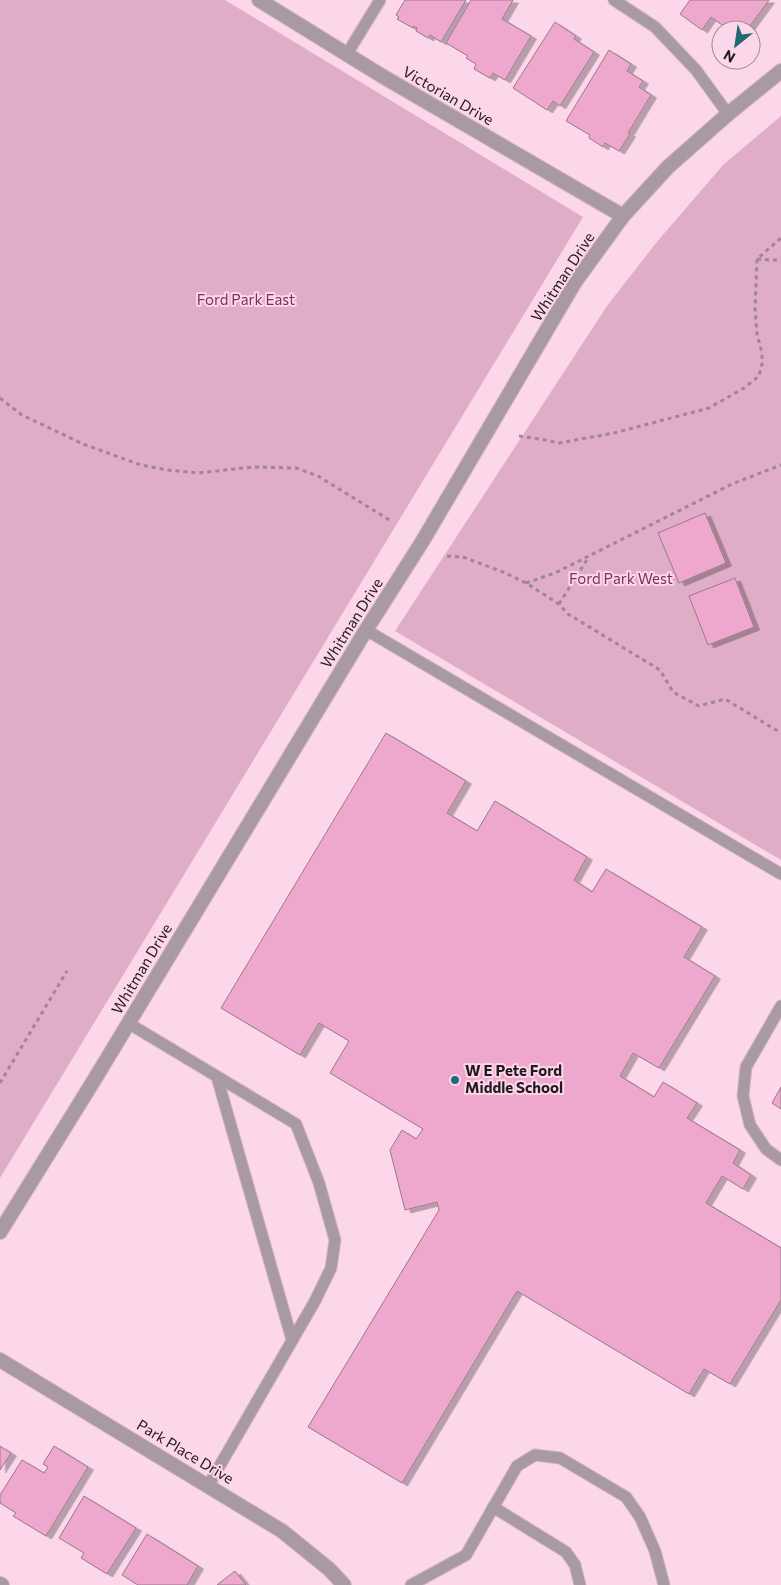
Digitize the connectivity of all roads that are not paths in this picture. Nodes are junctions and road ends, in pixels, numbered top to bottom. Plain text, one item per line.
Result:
1 (259, 0) edge
2 (380, 0) edge
3 (614, 0) edge
4 (347, 54) junction
5 (781, 71) edge
6 (728, 114) junction
7 (623, 216) junction
8 (366, 630) junction
9 (781, 874) edge
10 (781, 1006) edge
11 (128, 1022) junction
12 (217, 1076) junction
13 (781, 1160) edge
14 (0, 1232) edge
15 (292, 1340) junction
16 (0, 1360) edge
17 (208, 1486) junction
18 (494, 1507) junction
19 (344, 1585) edge
20 (411, 1585) edge
21 (580, 1585) edge
22 (664, 1585) edge

1 - 4 street, Victorian Drive
2 - 4 lane
3 - 6 lane
4 - 7 street, Victorian Drive
5 - 6 street, Whitman Drive
6 - 7 street, Whitman Drive
7 - 8 street, Whitman Drive
8 - 9 lane
8 - 11 street, Whitman Drive
10 - 13 lane
11 - 12 lane
11 - 14 street, Whitman Drive
12 - 15 lane
12 - 15 lane
15 - 17 lane
16 - 17 street, Park Place Drive
17 - 19 street, Park Place Drive
18 - 20 lane
18 - 21 lane
18 - 22 lane

